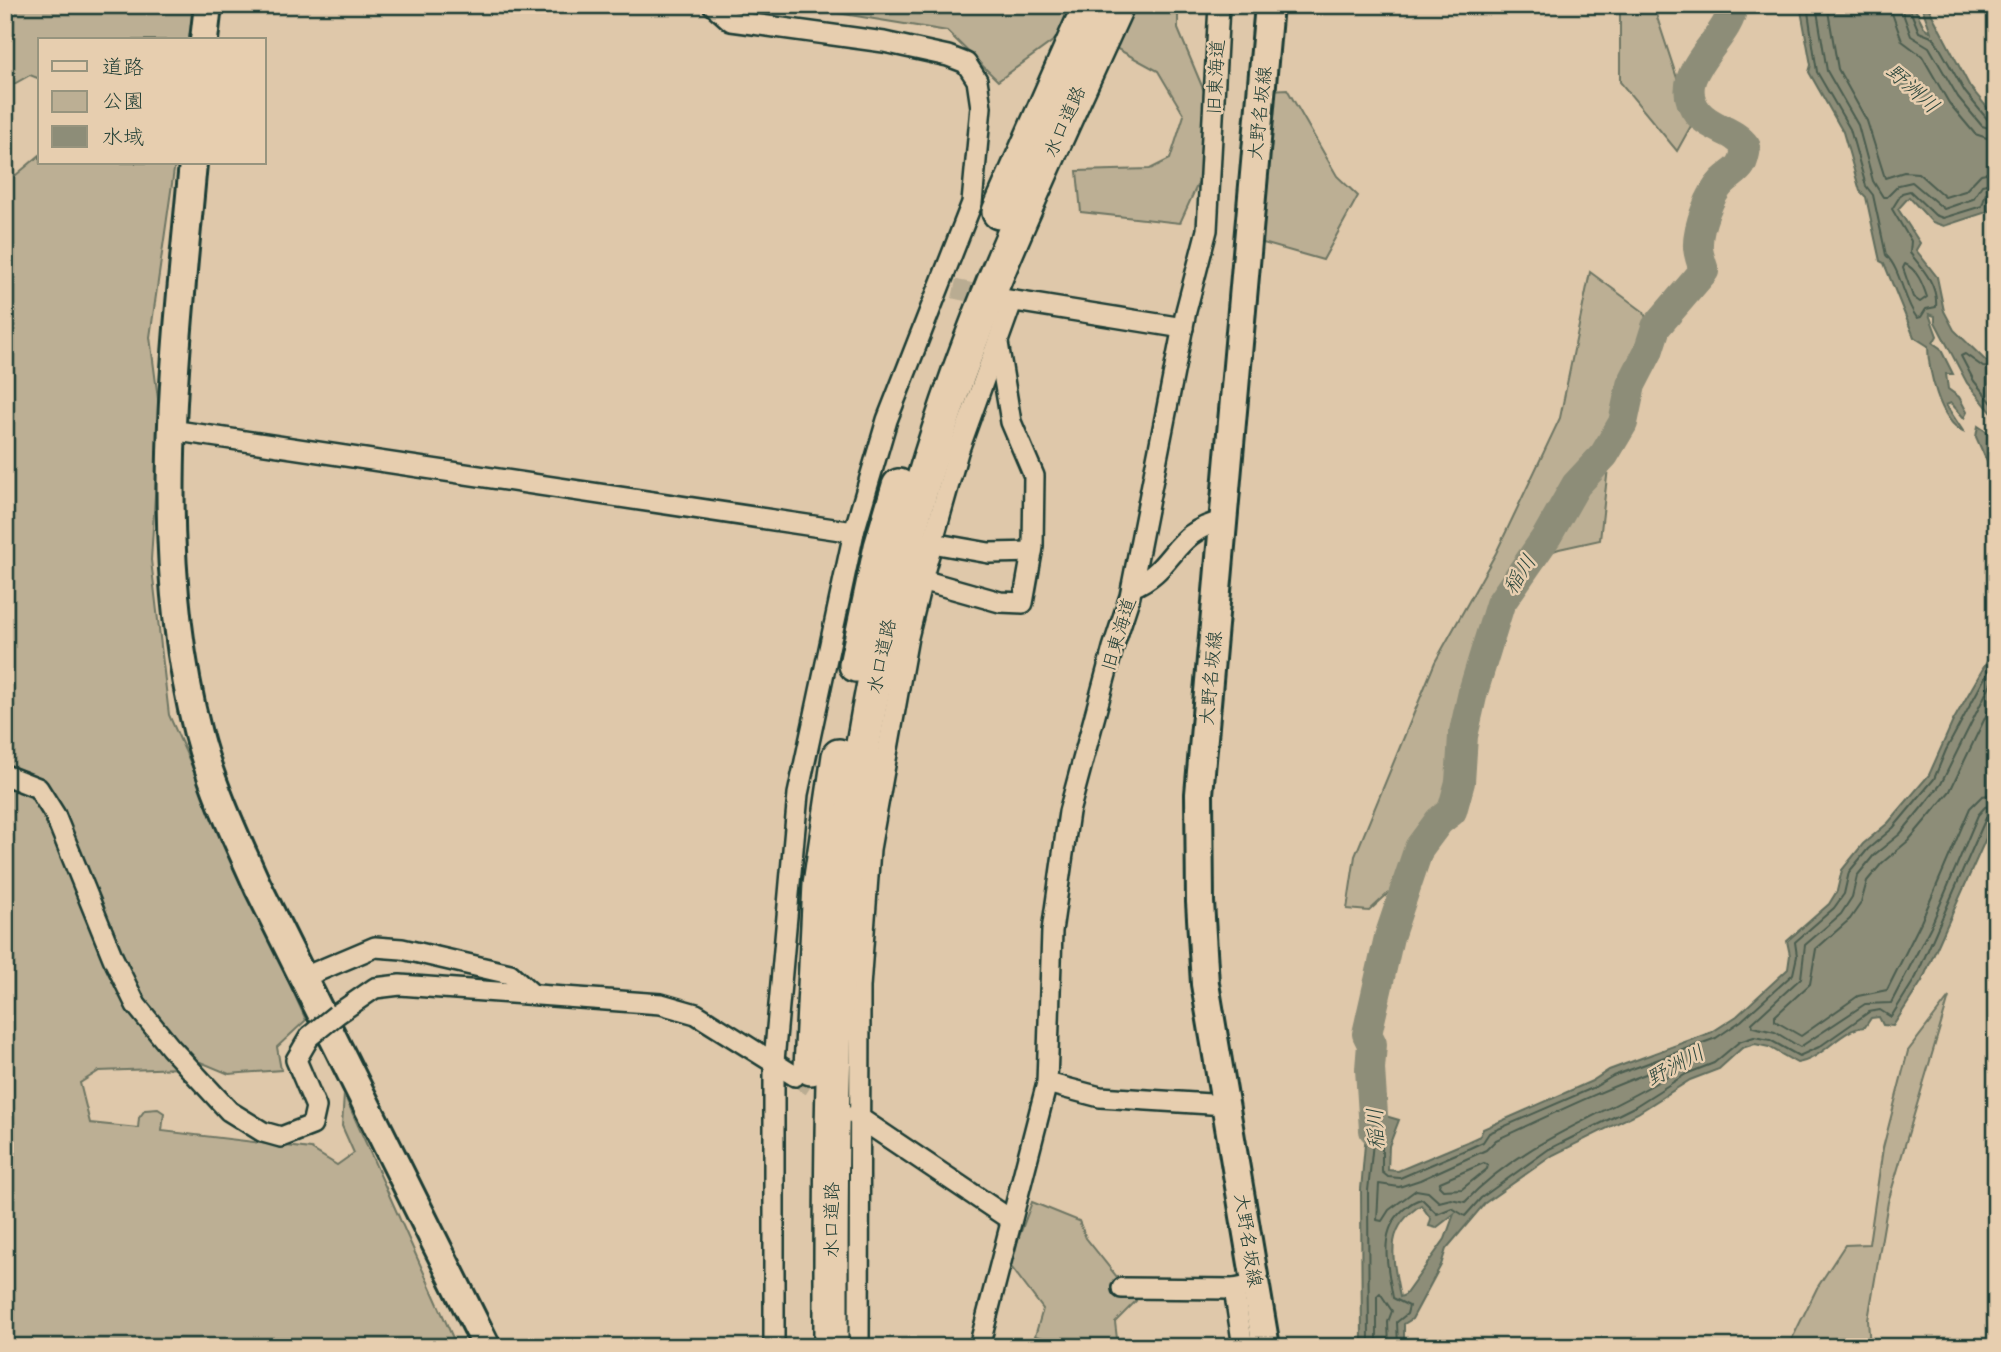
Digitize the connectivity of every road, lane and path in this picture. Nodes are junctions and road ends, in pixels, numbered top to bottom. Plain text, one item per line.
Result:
1 (208, 5) edge
2 (713, 5) edge
3 (1090, 5) edge
4 (1117, 5) edge
5 (1219, 5) edge
6 (1269, 5) edge
7 (204, 38) edge
8 (193, 164) edge
9 (1183, 328) junction
10 (998, 342) junction
11 (171, 430) junction
12 (1223, 522) junction
13 (854, 532) junction
14 (932, 542) junction
15 (1032, 552) junction
16 (922, 580) junction
17 (1132, 587) junction
18 (5, 775) edge
19 (304, 977) junction
20 (532, 994) junction
21 (774, 1061) junction
22 (795, 1076) tunnel mouth
23 (1047, 1083) junction
24 (1226, 1105) junction
25 (855, 1115) junction
26 (1011, 1220) junction
27 (1245, 1287) junction
28 (1122, 1288) dead end
29 (486, 1347) edge
30 (774, 1347) edge
31 (808, 1347) edge
32 (831, 1347) edge
33 (859, 1347) edge
34 (979, 1347) edge
35 (1243, 1347) edge
36 (1266, 1347) edge

1 - 7 main road
2 - 13 street
3 - 31 highway, 水口道路
4 - 32 highway, 水口道路
5 - 9 street, 旧東海道
6 - 12 main road, 大野名坂線
8 - 11 main road
9 - 10 street
9 - 17 street, 旧東海道
10 - 14 street
10 - 15 street
11 - 13 street
11 - 19 main road
12 - 17 street
12 - 24 main road, 大野名坂線
13 - 21 street
14 - 15 street
14 - 16 street
15 - 16 street
16 - 25 street
17 - 23 street, 旧東海道
18 - 20 street, bridge
19 - 20 street
19 - 29 main road
20 - 21 street
21 - 22 street
21 - 30 street
23 - 24 street
23 - 26 street, 旧東海道
24 - 27 main road, 大野名坂線
25 - 26 street
25 - 33 street
26 - 34 street, 旧東海道
27 - 28 street
27 - 35 street
27 - 36 main road, 大野名坂線

